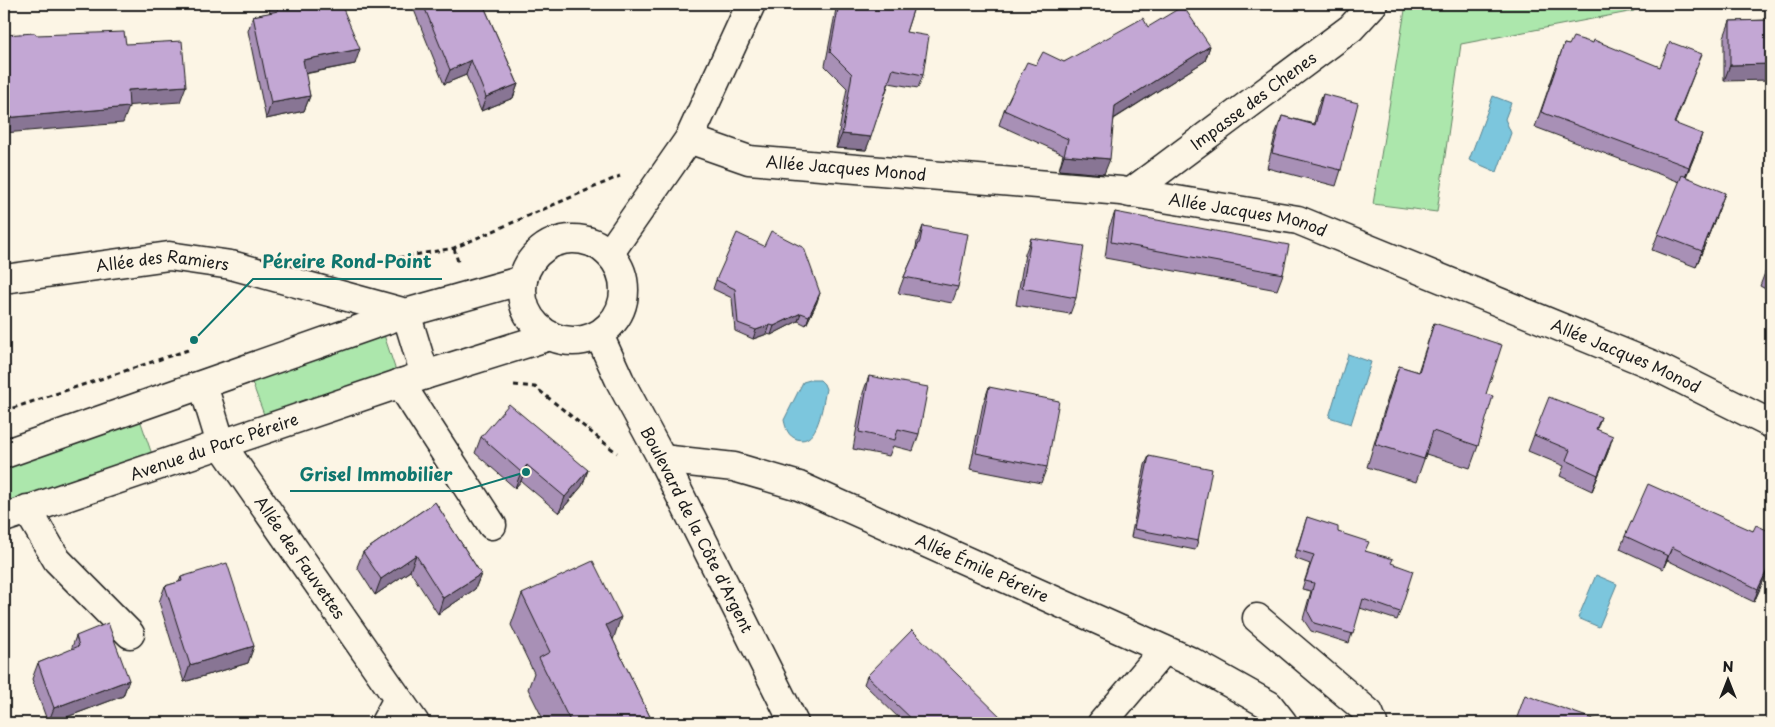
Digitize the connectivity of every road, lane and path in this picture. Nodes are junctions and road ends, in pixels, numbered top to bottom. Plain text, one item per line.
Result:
1 (751, 4) edge
2 (1373, 4) edge
3 (689, 139) junction
4 (622, 175) dead end
5 (1130, 193) junction
6 (609, 254) junction
7 (355, 265) dead end
8 (4, 279) edge
9 (523, 280) junction
10 (406, 313) junction
11 (599, 334) junction
12 (550, 336) junction
13 (425, 375) junction
14 (400, 383) junction
15 (203, 385) junction
16 (1771, 424) edge
17 (221, 444) junction
18 (4, 454) edge
19 (662, 459) junction
20 (16, 514) edge
21 (492, 525) dead end
22 (1257, 618) dead end
23 (130, 634) dead end
24 (1164, 650) junction
25 (398, 700) junction
26 (385, 723) edge
27 (415, 723) edge
28 (794, 723) edge
29 (1102, 723) edge
30 (1283, 723) edge
31 (1373, 723) edge

1 - 3 street
2 - 5 street, Impasse des Chenes
3 - 5 street, Allée Jacques Monod
3 - 6 street
4 - 7 path
5 - 16 street, Allée Jacques Monod
6 - 9 street
6 - 11 street
8 - 10 street, Allée des Ramiers
9 - 10 street
9 - 12 street
10 - 13 street
10 - 15 street
11 - 12 street
11 - 19 street, Boulevard de la Côte d'Argent
12 - 13 street, Avenue du Parc Péreire
13 - 14 street, Avenue du Parc Péreire
14 - 17 street, Avenue du Parc Péreire
14 - 21 street
15 - 17 street, Allée des Fauvettes
15 - 18 street
17 - 20 street, Avenue du Parc Péreire
17 - 25 street, Allée des Fauvettes
19 - 24 street, Allée Émile Péreire
19 - 28 street, Boulevard de la Côte d'Argent
20 - 23 street
22 - 31 street
24 - 29 street
24 - 30 street, Allée Émile Péreire
25 - 26 street
25 - 27 street, Allée des Fauvettes

